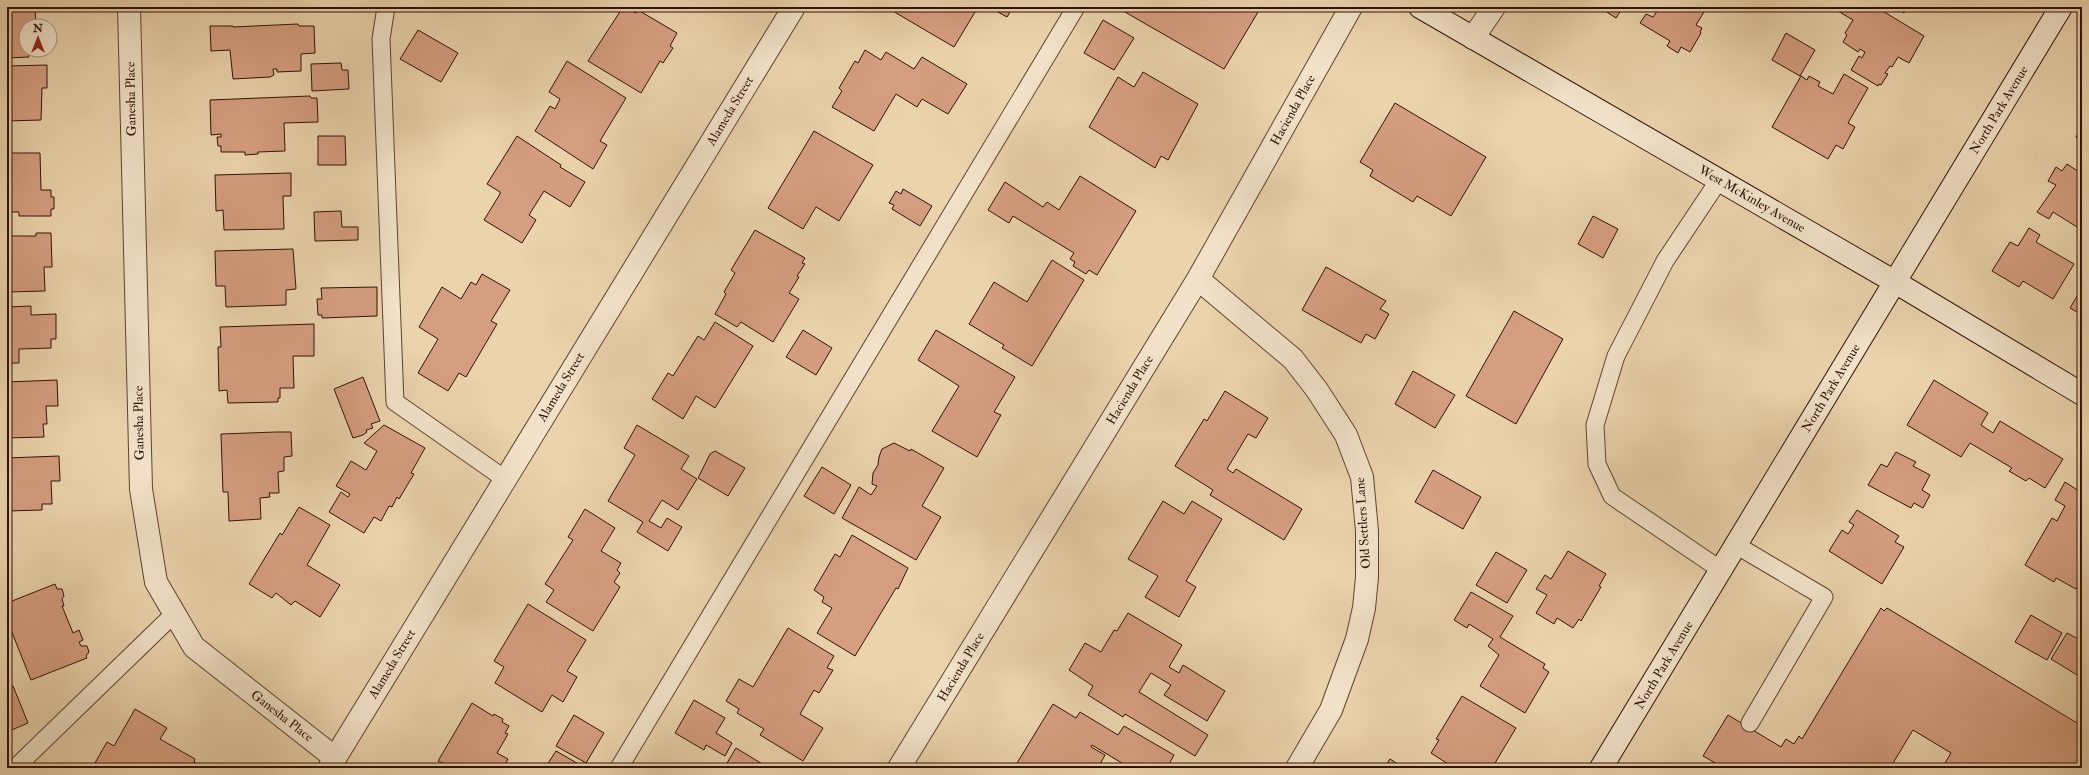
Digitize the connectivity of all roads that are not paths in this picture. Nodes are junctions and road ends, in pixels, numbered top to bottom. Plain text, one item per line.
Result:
1 (129, 7) edge
2 (386, 7) edge
3 (794, 7) edge
4 (1076, 7) edge
5 (1351, 7) edge
6 (1420, 7) edge
7 (1494, 7) edge
8 (2061, 7) edge
9 (1473, 38) junction
10 (1719, 180) junction
11 (1198, 279) junction
12 (1895, 282) junction
13 (2082, 394) edge
14 (505, 479) junction
15 (1736, 545) junction
16 (1721, 570) junction
17 (174, 614) junction
18 (1750, 723) dead end
19 (332, 763) edge
20 (15, 768) edge
21 (619, 768) edge
22 (899, 768) edge
23 (1297, 768) edge
24 (1601, 768) edge

1 - 17 street, Ganesha Place
2 - 14 lane
3 - 14 street, Alameda Street
4 - 21 lane
5 - 11 street, Hacienda Place
6 - 9 street, West McKinley Avenue
7 - 9 street
8 - 12 street, North Park Avenue
9 - 10 street, West McKinley Avenue
10 - 12 street, West McKinley Avenue
10 - 16 lane
11 - 22 street, Hacienda Place
11 - 23 street, Old Settlers Lane
12 - 13 street, West McKinley Avenue
12 - 15 street, North Park Avenue
14 - 19 street, Alameda Street
15 - 16 street, North Park Avenue
15 - 18 lane
16 - 24 street, North Park Avenue
17 - 19 street, Ganesha Place
17 - 20 lane

